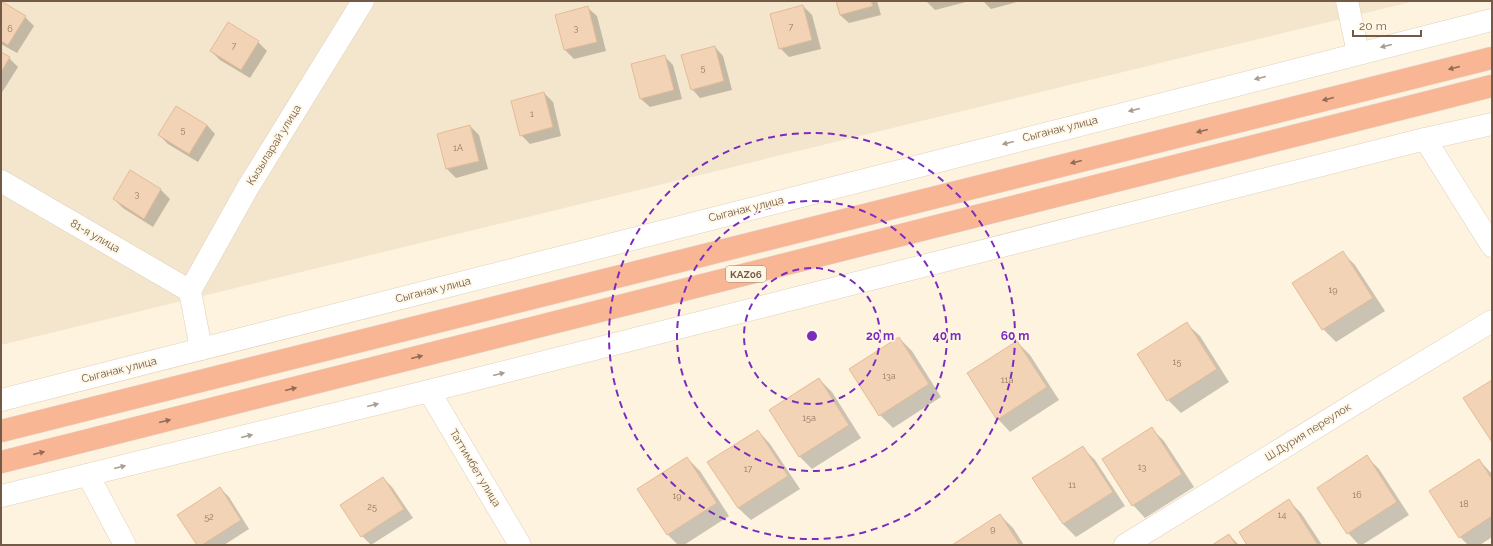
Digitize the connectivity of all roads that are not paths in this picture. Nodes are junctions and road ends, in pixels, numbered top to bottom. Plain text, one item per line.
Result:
1 (363, 1) edge
2 (1347, 1) edge
3 (1492, 20) edge
4 (1358, 53) junction
5 (1492, 58) edge
6 (1492, 86) edge
7 (1492, 124) edge
8 (1425, 139) junction
9 (1, 181) edge
10 (1492, 246) edge
11 (190, 291) junction
12 (1492, 321) edge
13 (201, 349) junction
14 (430, 391) junction
15 (1, 400) edge
16 (1, 430) edge
17 (1, 462) edge
18 (88, 475) junction
19 (1, 496) edge
20 (125, 545) edge
21 (520, 545) edge
22 (1125, 545) edge

1 - 11 street, Кызыларай улица
2 - 4 street
3 -> 4 street, Сыганак улица
4 -> 13 street, Сыганак улица
5 -> 16 highway, KАZ06
17 -> 6 highway, KАZ06
7 - 8 street
8 - 10 street
14 -> 8 street
9 - 11 street, 81-я улица
11 - 13 street
12 - 22 street, Ш.Дурия переулок
13 - 15 street, Сыганак улица
18 -> 14 street
14 - 21 street, Таттимбет улица
18 - 19 street
18 - 20 street

